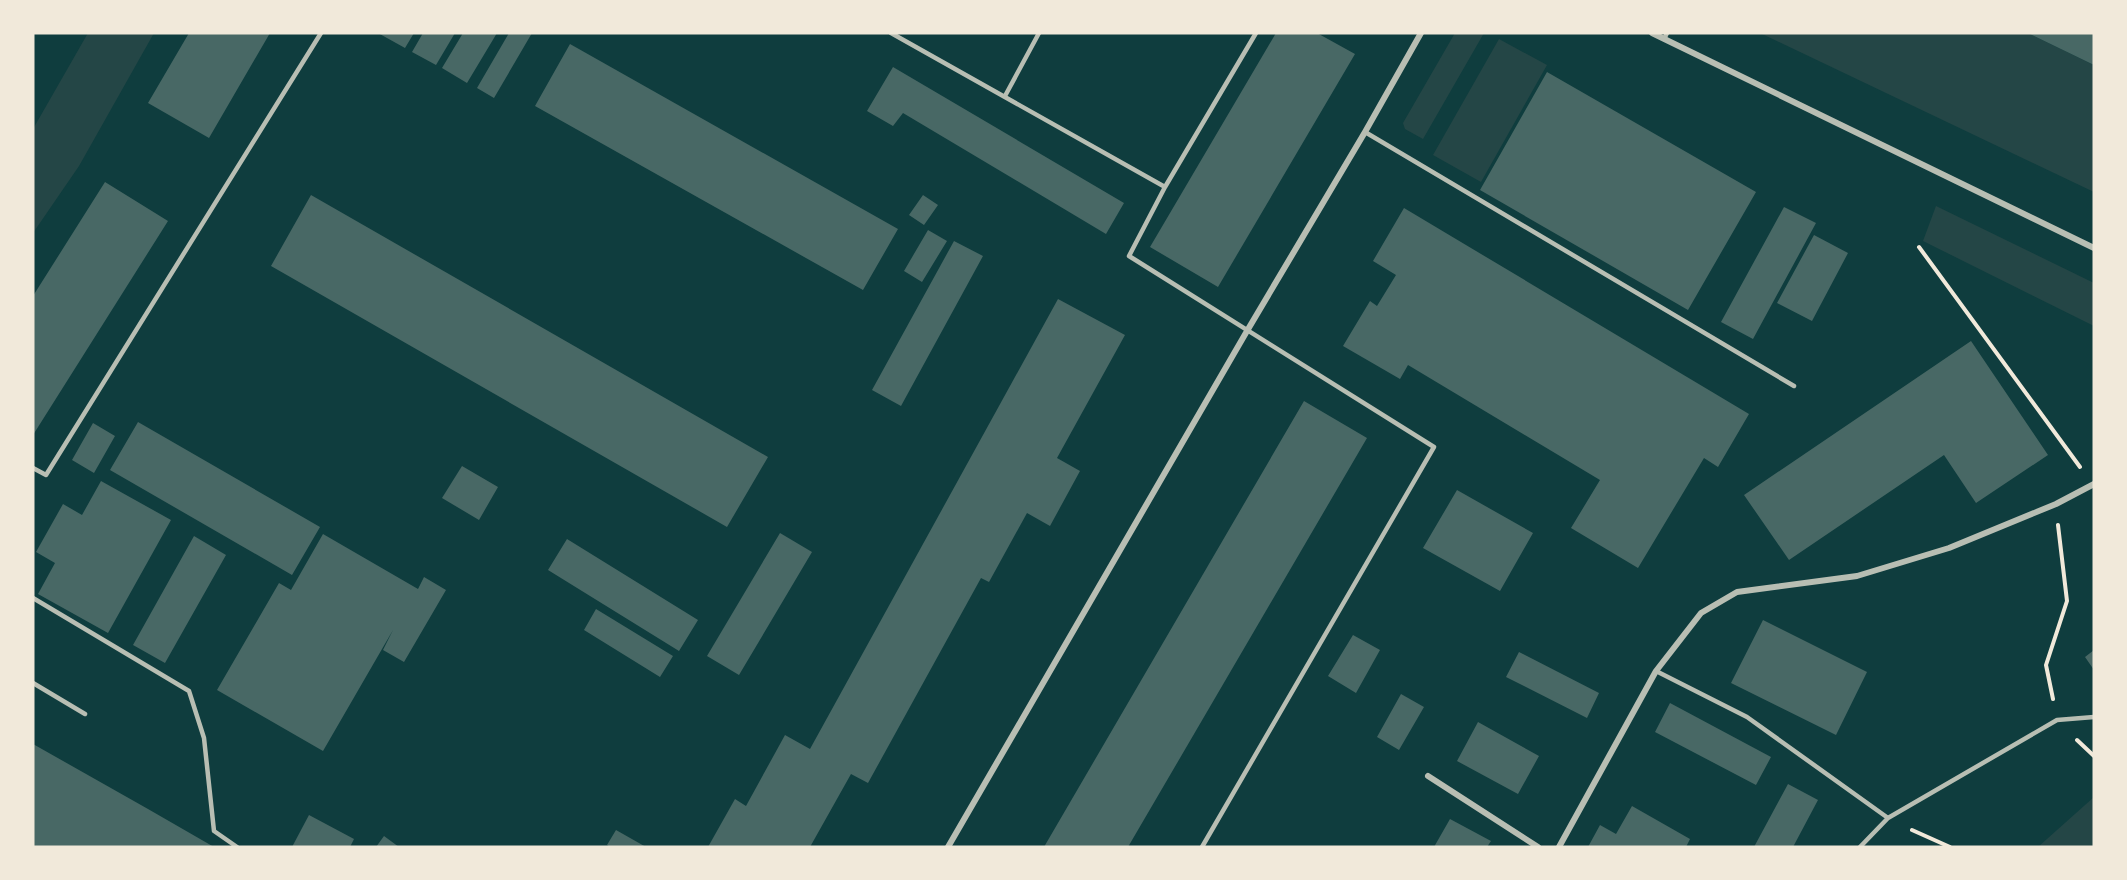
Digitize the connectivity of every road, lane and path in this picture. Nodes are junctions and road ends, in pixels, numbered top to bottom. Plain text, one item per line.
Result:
1 (321, 33) edge
2 (891, 33) edge
3 (1039, 33) edge
4 (1256, 33) edge
5 (1421, 33) edge
6 (1652, 33) edge
7 (1666, 36) edge
8 (1005, 96) junction
9 (1365, 132) junction
10 (1166, 187) junction
11 (1919, 247) dead end
12 (2094, 248) edge
13 (1247, 331) junction
14 (1794, 386) dead end
15 (33, 468) edge
16 (2094, 485) edge
17 (2056, 504) junction
18 (33, 598) edge
19 (1656, 671) junction
20 (33, 683) edge
21 (85, 714) dead end
22 (2094, 717) edge
23 (2057, 720) junction
24 (1428, 777) dead end
25 (1888, 818) junction
26 (237, 847) edge
27 (948, 847) edge
28 (1202, 847) edge
29 (1538, 847) edge
30 (1559, 847) edge
31 (1860, 847) edge
32 (1950, 847) edge

1 - 15 lane
2 - 8 lane
3 - 8 lane
4 - 10 lane
5 - 9 street
6 - 7 street
7 - 12 street
8 - 10 lane
9 - 13 street
9 - 14 lane
10 - 13 lane
11 - 16 path
13 - 27 street
13 - 28 lane
16 - 17 street
17 - 19 street
17 - 23 path
18 - 26 lane
19 - 25 lane
19 - 30 street
20 - 21 lane
22 - 23 lane
23 - 25 lane
24 - 29 street
25 - 31 lane
25 - 32 path

